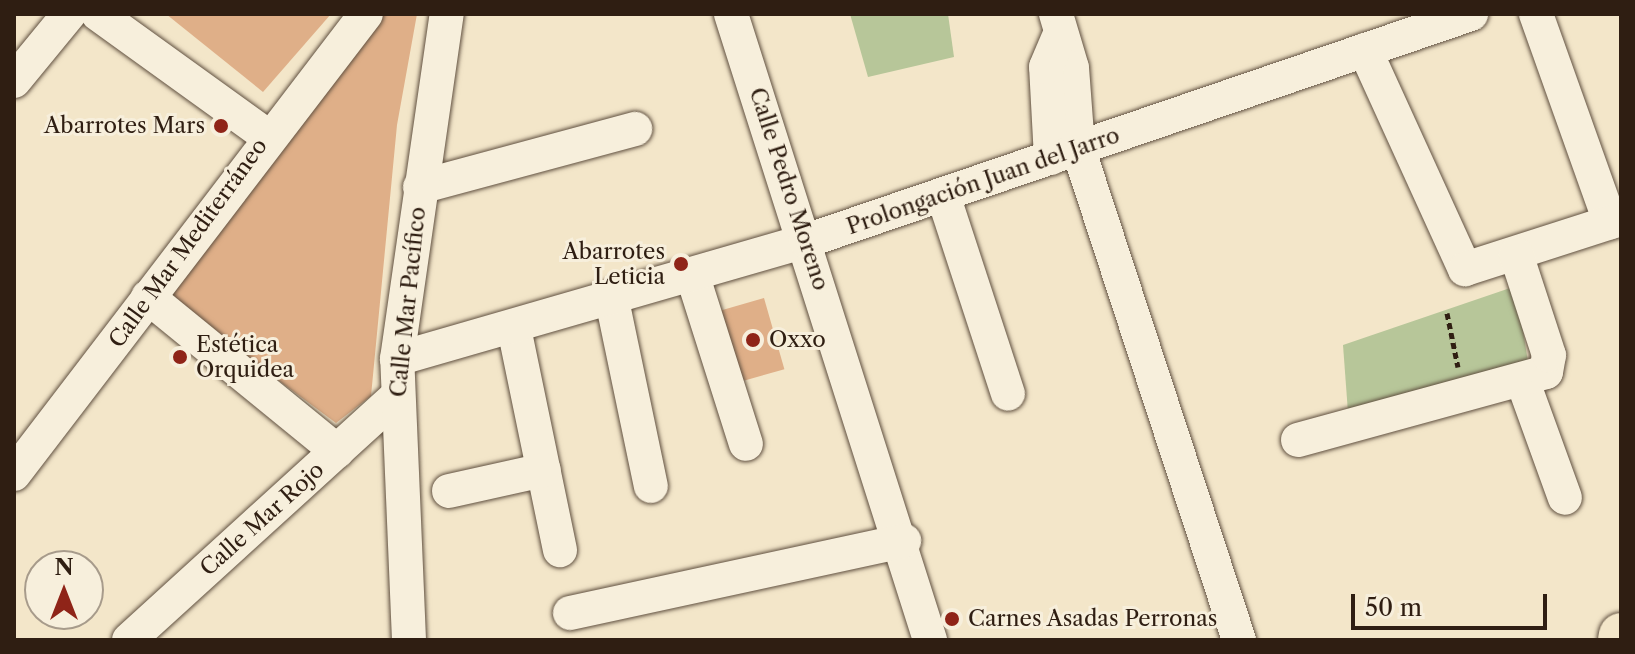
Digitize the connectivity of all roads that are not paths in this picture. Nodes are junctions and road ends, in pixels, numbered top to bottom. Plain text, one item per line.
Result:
1 (69, 14) edge
2 (98, 14) edge
3 (366, 14) edge
4 (447, 14) edge
5 (731, 14) edge
6 (1471, 14) edge
7 (1536, 14) edge
8 (1058, 25) edge
9 (1365, 50) junction
10 (14, 81) edge
11 (635, 129) dead end
12 (266, 135) junction
13 (1065, 153) junction
14 (420, 187) junction
15 (943, 195) junction
16 (1615, 221) edge
17 (806, 241) junction
18 (1516, 254) junction
19 (693, 277) junction
20 (148, 297) junction
21 (612, 300) junction
22 (514, 328) junction
23 (397, 359) junction
24 (1523, 382) junction
25 (1008, 394) dead end
26 (396, 397) junction
27 (1298, 440) dead end
28 (746, 444) dead end
29 (337, 451) junction
30 (544, 470) junction
31 (14, 474) edge
32 (651, 486) dead end
33 (449, 491) dead end
34 (1565, 498) dead end
35 (904, 541) junction
36 (560, 550) dead end
37 (570, 613) dead end
38 (129, 640) edge
39 (409, 640) edge
40 (930, 640) edge
41 (1239, 640) edge

1 - 10 street
2 - 12 street
3 - 12 street, Calle Mar Mediterráneo
4 - 14 street, Calle Mar Pacífico
5 - 17 street, Calle Pedro Moreno
6 - 9 street, Prolongación Juan del Jarro
7 - 16 street
8 - 13 street
9 - 13 street, Prolongación Juan del Jarro
9 - 18 street
11 - 14 street
12 - 20 street, Calle Mar Mediterráneo
13 - 15 street, Prolongación Juan del Jarro
13 - 41 street
14 - 23 street, Calle Mar Pacífico
15 - 17 street, Prolongación Juan del Jarro
15 - 25 street
16 - 18 street
17 - 19 street, Prolongación Juan del Jarro
17 - 35 street, Calle Pedro Moreno
18 - 24 street
19 - 21 street, Prolongación Juan del Jarro
19 - 28 street
20 - 29 street
20 - 31 street, Calle Mar Mediterráneo
21 - 22 street, Prolongación Juan del Jarro
21 - 32 street
22 - 23 street, Prolongación Juan del Jarro
22 - 30 street
23 - 26 street, Calle Mar Pacífico
24 - 27 street
24 - 34 street
26 - 29 street, Calle Mar Rojo
26 - 39 street, Calle Mar Pacífico
29 - 38 street, Calle Mar Rojo
30 - 33 street
30 - 36 street
35 - 37 street
35 - 40 street, Calle Pedro Moreno

